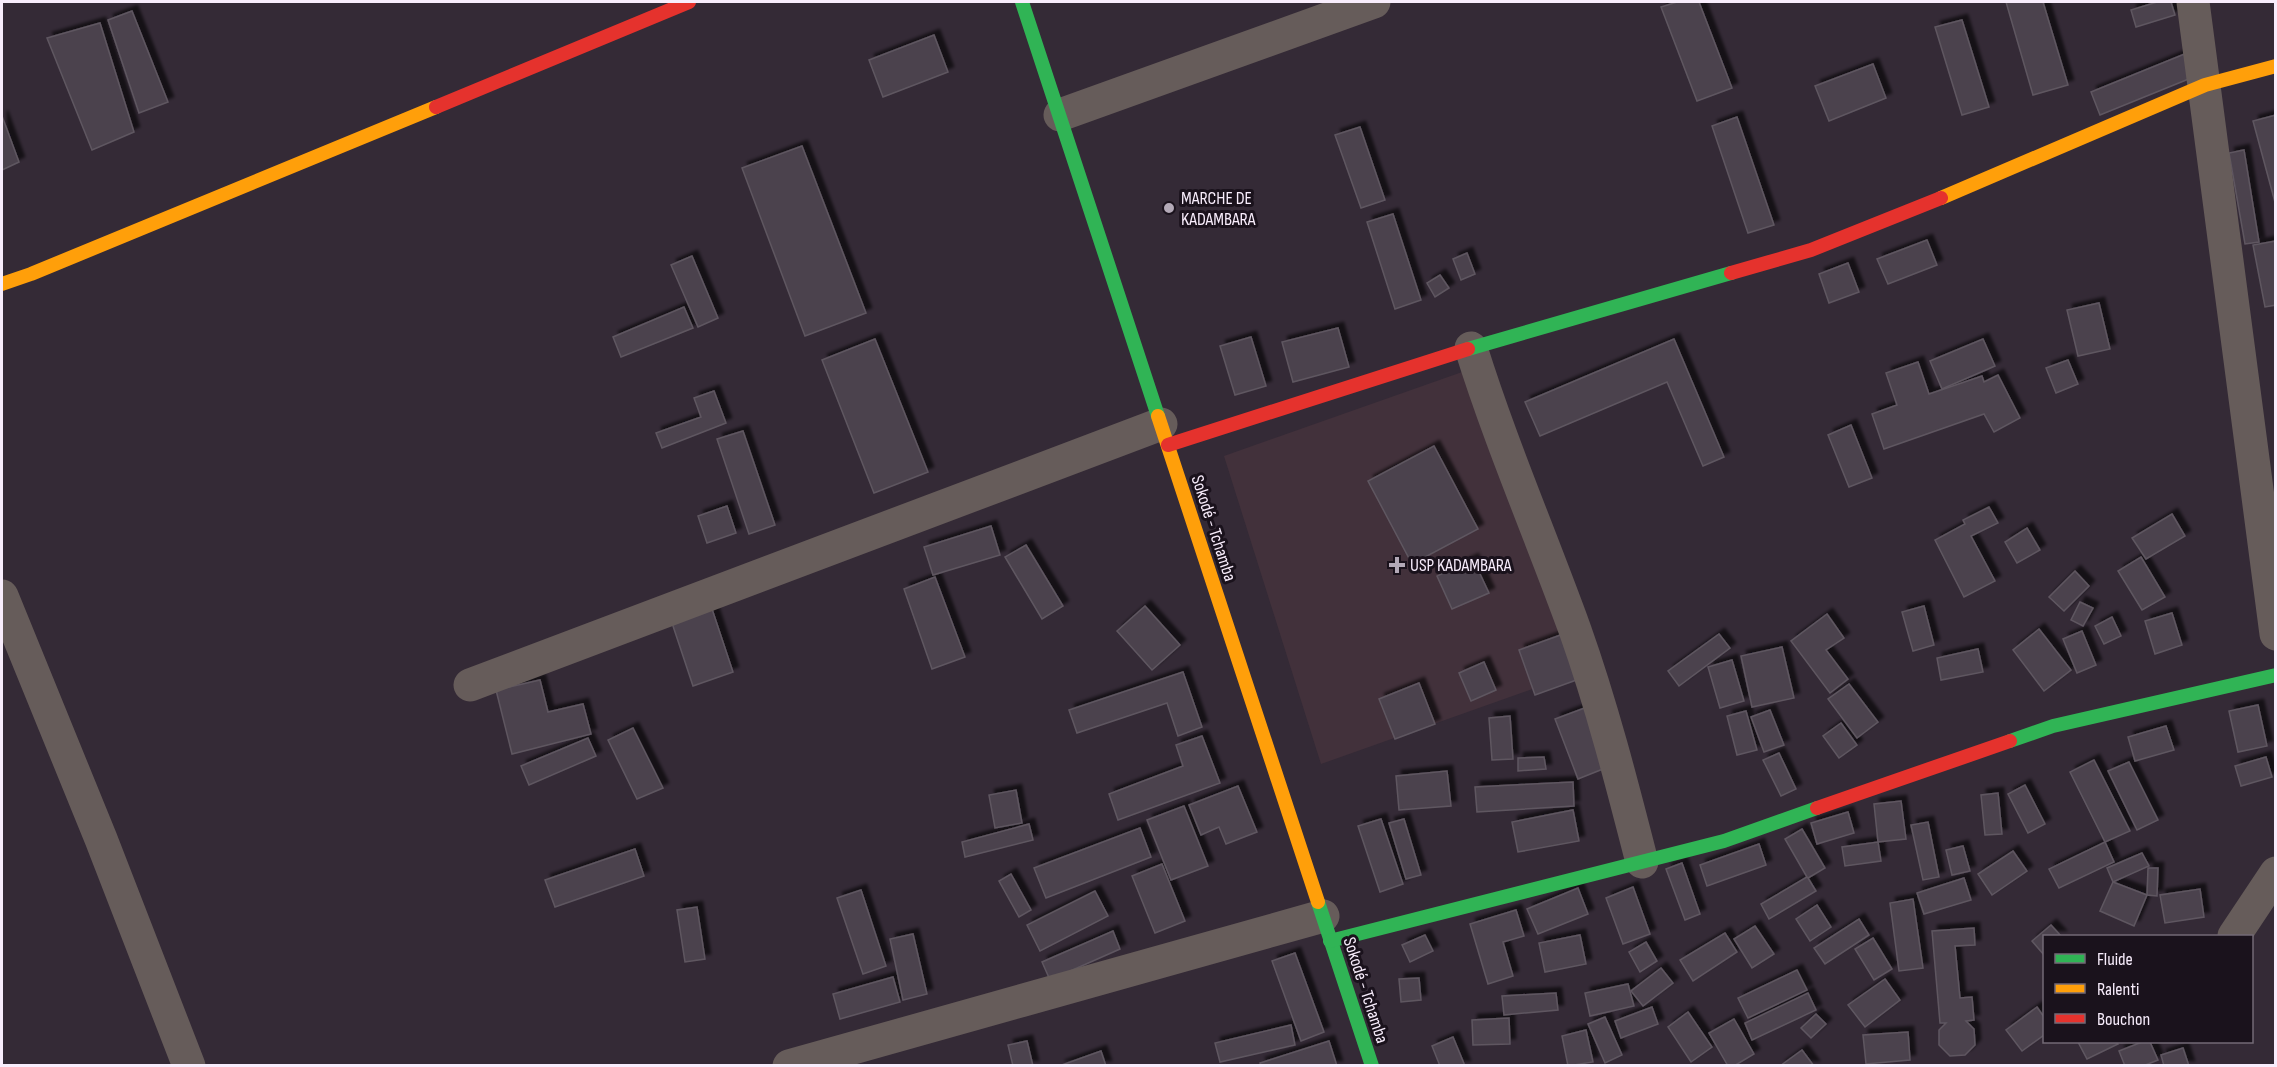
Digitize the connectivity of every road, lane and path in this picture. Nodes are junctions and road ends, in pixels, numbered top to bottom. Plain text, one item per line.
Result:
1 (689, 2) edge
2 (1022, 2) edge
3 (1374, 2) edge
4 (2193, 2) edge
5 (2276, 66) edge
6 (2205, 85) junction
7 (1060, 115) junction
8 (11, 275) edge
9 (1472, 348) junction
10 (1165, 435) junction
11 (2, 596) edge
12 (2276, 634) edge
13 (2276, 675) edge
14 (470, 685) dead end
15 (1642, 862) junction
16 (2276, 873) edge
17 (1327, 928) junction
18 (2235, 935) edge
19 (189, 1065) edge
20 (789, 1065) edge
21 (1372, 1065) edge

1 - 8 street
2 - 7 street, Sokodé - Tchamba
3 - 7 street
4 - 6 street
5 - 6 street
6 - 9 street
6 - 12 street
7 - 10 street, Sokodé - Tchamba
9 - 10 street
9 - 15 street
10 - 14 street
10 - 17 street, Sokodé - Tchamba
11 - 19 street
13 - 15 street
15 - 17 street
16 - 18 street
17 - 20 street
17 - 21 street, Sokodé - Tchamba

